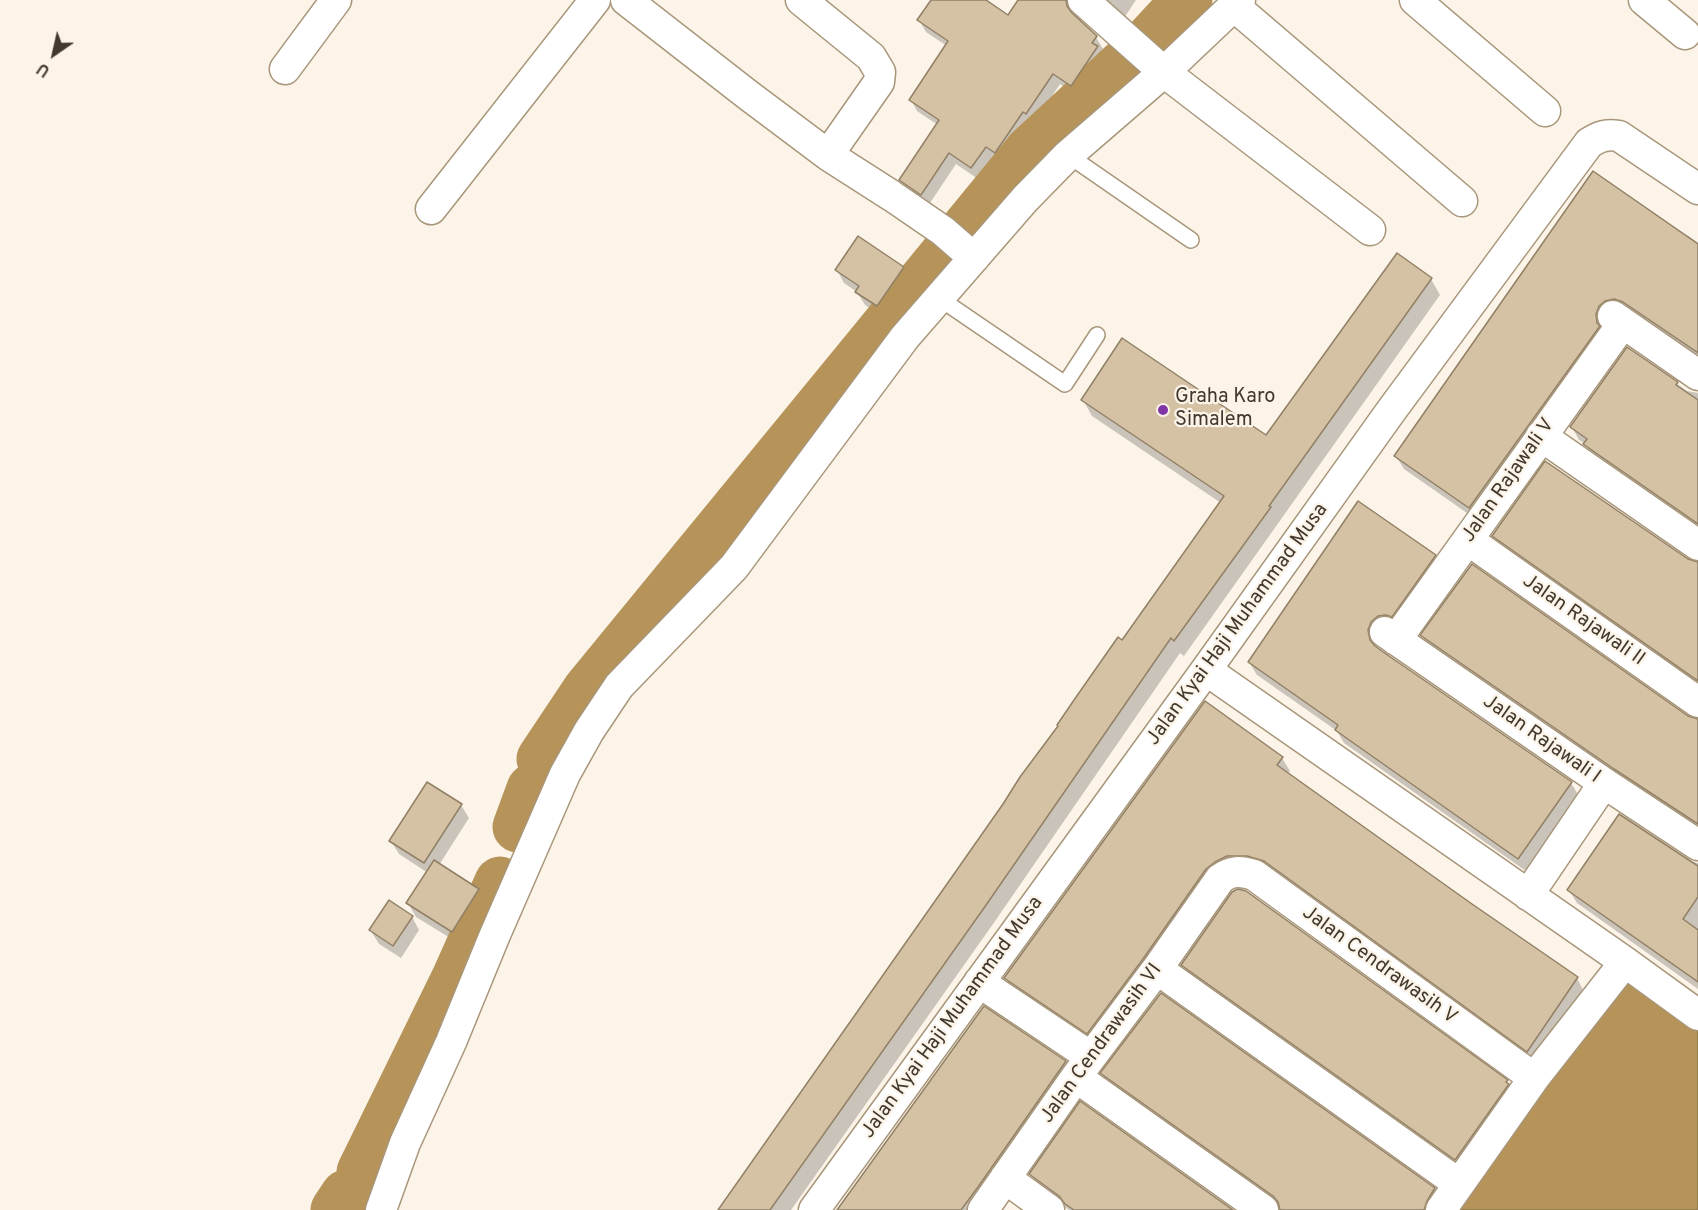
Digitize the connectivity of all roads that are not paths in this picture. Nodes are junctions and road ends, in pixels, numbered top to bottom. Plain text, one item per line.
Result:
1 (336, 0) edge
2 (595, 0) edge
3 (626, 0) edge
4 (801, 0) edge
5 (1083, 0) edge
6 (1415, 0) edge
7 (1644, 0) edge
8 (1237, 3) edge
9 (1685, 34) dead end
10 (1149, 58) junction
11 (285, 69) dead end
12 (1545, 111) dead end
13 (828, 155) junction
14 (1068, 155) junction
15 (1698, 189) edge
16 (1462, 201) dead end
17 (431, 208) dead end
18 (1370, 230) dead end
19 (1191, 240) dead end
20 (960, 246) junction
21 (939, 298) junction
22 (1097, 335) dead end
23 (1698, 375) edge
24 (1541, 436) junction
25 (1468, 540) junction
26 (1698, 545) edge
27 (1390, 636) joint
28 (1206, 670) junction
29 (1698, 702) edge
30 (1604, 783) junction
31 (1698, 845) edge
32 (1220, 879) joint
33 (1528, 895) junction
34 (1625, 962) junction
35 (1157, 969) junction
36 (979, 982) junction
37 (1698, 1015) edge
38 (1084, 1067) junction
39 (1534, 1078) junction
40 (1005, 1178) junction
41 (1459, 1184) junction
42 (381, 1210) edge
43 (814, 1210) edge
44 (983, 1210) edge
45 (1049, 1210) edge
46 (1263, 1210) edge
47 (1441, 1210) edge

1 - 11 street
2 - 17 street
3 - 13 street
4 - 13 street
5 - 10 street
6 - 12 street
7 - 9 street
8 - 10 street
8 - 16 street
10 - 14 street
10 - 18 street
13 - 20 street
14 - 19 lane
14 - 20 street
15 - 28 street, Jalan Kyai Haji Muhammad Musa
20 - 21 street
21 - 22 lane
21 - 42 street
23 - 24 street, Jalan Rajawali V
24 - 25 street, Jalan Rajawali V
24 - 26 street
25 - 27 street, Jalan Rajawali V
25 - 29 street, Jalan Rajawali II
27 - 30 street, Jalan Rajawali I
28 - 33 street
28 - 36 street, Jalan Kyai Haji Muhammad Musa
30 - 31 street, Jalan Rajawali I
30 - 33 street
32 - 35 street, Jalan Cendrawasih VI
32 - 39 street, Jalan Cendrawasih V
33 - 34 street
34 - 37 street
34 - 39 street
35 - 38 street, Jalan Cendrawasih VI
35 - 41 street
36 - 38 street
36 - 43 street, Jalan Kyai Haji Muhammad Musa
38 - 40 street, Jalan Cendrawasih VI
38 - 46 street
39 - 41 street
40 - 44 street, Jalan Cendrawasih VI
40 - 45 street
41 - 47 street

